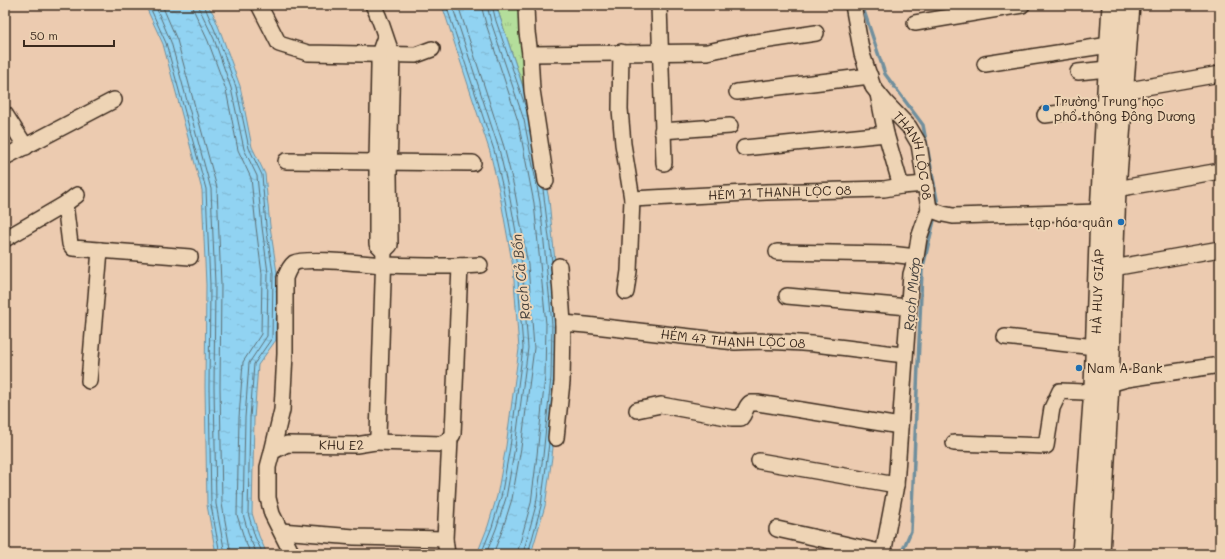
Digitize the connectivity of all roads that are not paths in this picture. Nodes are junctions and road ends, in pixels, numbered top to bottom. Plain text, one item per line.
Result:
1 (259, 5) edge
2 (373, 5) edge
3 (526, 5) edge
4 (659, 5) edge
5 (853, 5) edge
6 (1022, 5) edge
7 (1112, 5) edge
8 (1130, 5) edge
9 (915, 22) dead end
10 (816, 33) dead end
11 (1109, 45) junction
12 (432, 49) dead end
13 (622, 52) junction
14 (660, 52) junction
15 (386, 54) junction
16 (530, 54) junction
17 (985, 64) dead end
18 (1107, 69) junction
19 (1078, 72) dead end
20 (1220, 74) edge
21 (870, 76) junction
22 (1123, 91) junction
23 (737, 92) dead end
24 (878, 93) junction
25 (114, 100) dead end
26 (1106, 107) junction
27 (5, 114) edge
28 (1045, 115) dead end
29 (730, 126) dead end
30 (662, 131) junction
31 (886, 134) junction
32 (26, 147) junction
33 (744, 148) dead end
34 (5, 158) edge
35 (286, 161) dead end
36 (383, 161) junction
37 (473, 163) dead end
38 (664, 163) dead end
39 (1220, 171) edge
40 (546, 181) dead end
41 (926, 184) junction
42 (901, 186) junction
43 (1116, 189) junction
44 (77, 195) dead end
45 (632, 199) junction
46 (65, 204) junction
47 (935, 212) junction
48 (1100, 212) junction
49 (6, 237) edge
50 (1220, 249) edge
51 (100, 250) junction
52 (777, 252) dead end
53 (190, 257) dead end
54 (916, 257) junction
55 (384, 258) junction
56 (480, 265) dead end
57 (460, 266) junction
58 (559, 266) dead end
59 (1113, 268) junction
60 (626, 292) dead end
61 (787, 296) dead end
62 (908, 307) junction
63 (563, 323) junction
64 (1005, 337) dead end
65 (1095, 347) junction
66 (904, 355) junction
67 (1220, 365) edge
68 (89, 381) dead end
69 (1102, 386) junction
70 (637, 410) dead end
71 (900, 426) junction
72 (556, 438) dead end
73 (450, 439) junction
74 (375, 442) junction
75 (954, 443) dead end
76 (272, 452) junction
77 (759, 461) dead end
78 (896, 485) junction
79 (777, 529) dead end
80 (280, 531) junction
81 (445, 539) junction
82 (884, 553) edge
83 (292, 554) edge
84 (447, 554) edge
85 (1082, 554) edge
86 (1100, 554) edge

1 - 15 street
2 - 15 street
3 - 16 street
4 - 14 street
5 - 21 street, THẠNH LỘC 08
6 - 9 street
7 - 11 main road, HÀ HUY GIÁP
8 - 22 main road, HÀ HUY GIÁP
10 - 14 street
11 - 17 street
11 - 18 main road, HÀ HUY GIÁP
12 - 15 street
13 - 14 street
13 - 16 street
13 - 45 street
14 - 30 street
15 - 36 street
16 - 40 street
18 - 19 street
18 - 26 main road, HÀ HUY GIÁP
20 - 22 street
21 - 23 street
21 - 24 street, THẠNH LỘC 08
22 - 43 main road, HÀ HUY GIÁP
24 - 31 street
24 - 41 street, THẠNH LỘC 08
25 - 32 street
26 - 28 street
26 - 48 main road, HÀ HUY GIÁP
27 - 32 street
29 - 30 street
30 - 38 street
31 - 33 street
31 - 42 street
32 - 34 street
35 - 36 street
36 - 37 street
36 - 55 street
39 - 43 street
41 - 42 street, HẺM 71 THẠNH LỘC 08
41 - 47 street, THẠNH LỘC 08
42 - 45 street, HẺM 71 THẠNH LỘC 08
43 - 59 main road, HÀ HUY GIÁP
44 - 46 street
45 - 60 street
46 - 49 street
46 - 51 street
47 - 48 street
47 - 54 street, THẠNH LỘC 08
48 - 65 main road, HÀ HUY GIÁP
50 - 59 street
51 - 53 street
51 - 68 street
52 - 54 street
54 - 62 street, THẠNH LỘC 08
55 - 57 street
55 - 74 street, KHU E2
55 - 76 street
56 - 57 street
57 - 73 street
58 - 63 street
59 - 69 main road, HÀ HUY GIÁP
61 - 62 street
62 - 66 street, THẠNH LỘC 08
63 - 66 street, HẺM 47 THẠNH LỘC 08
63 - 72 street
64 - 65 street
65 - 69 main road, HÀ HUY GIÁP
66 - 71 street, THẠNH LỘC 08
67 - 69 street
69 - 75 street
69 - 85 main road, HÀ HUY GIÁP
69 - 86 main road, HÀ HUY GIÁP
70 - 71 street
71 - 78 street, THẠNH LỘC 08
73 - 74 street
73 - 81 street
74 - 76 street, KHU E2
76 - 80 street
77 - 78 street
78 - 82 street, THẠNH LỘC 08
79 - 82 street
80 - 81 street
80 - 83 street
81 - 84 street

